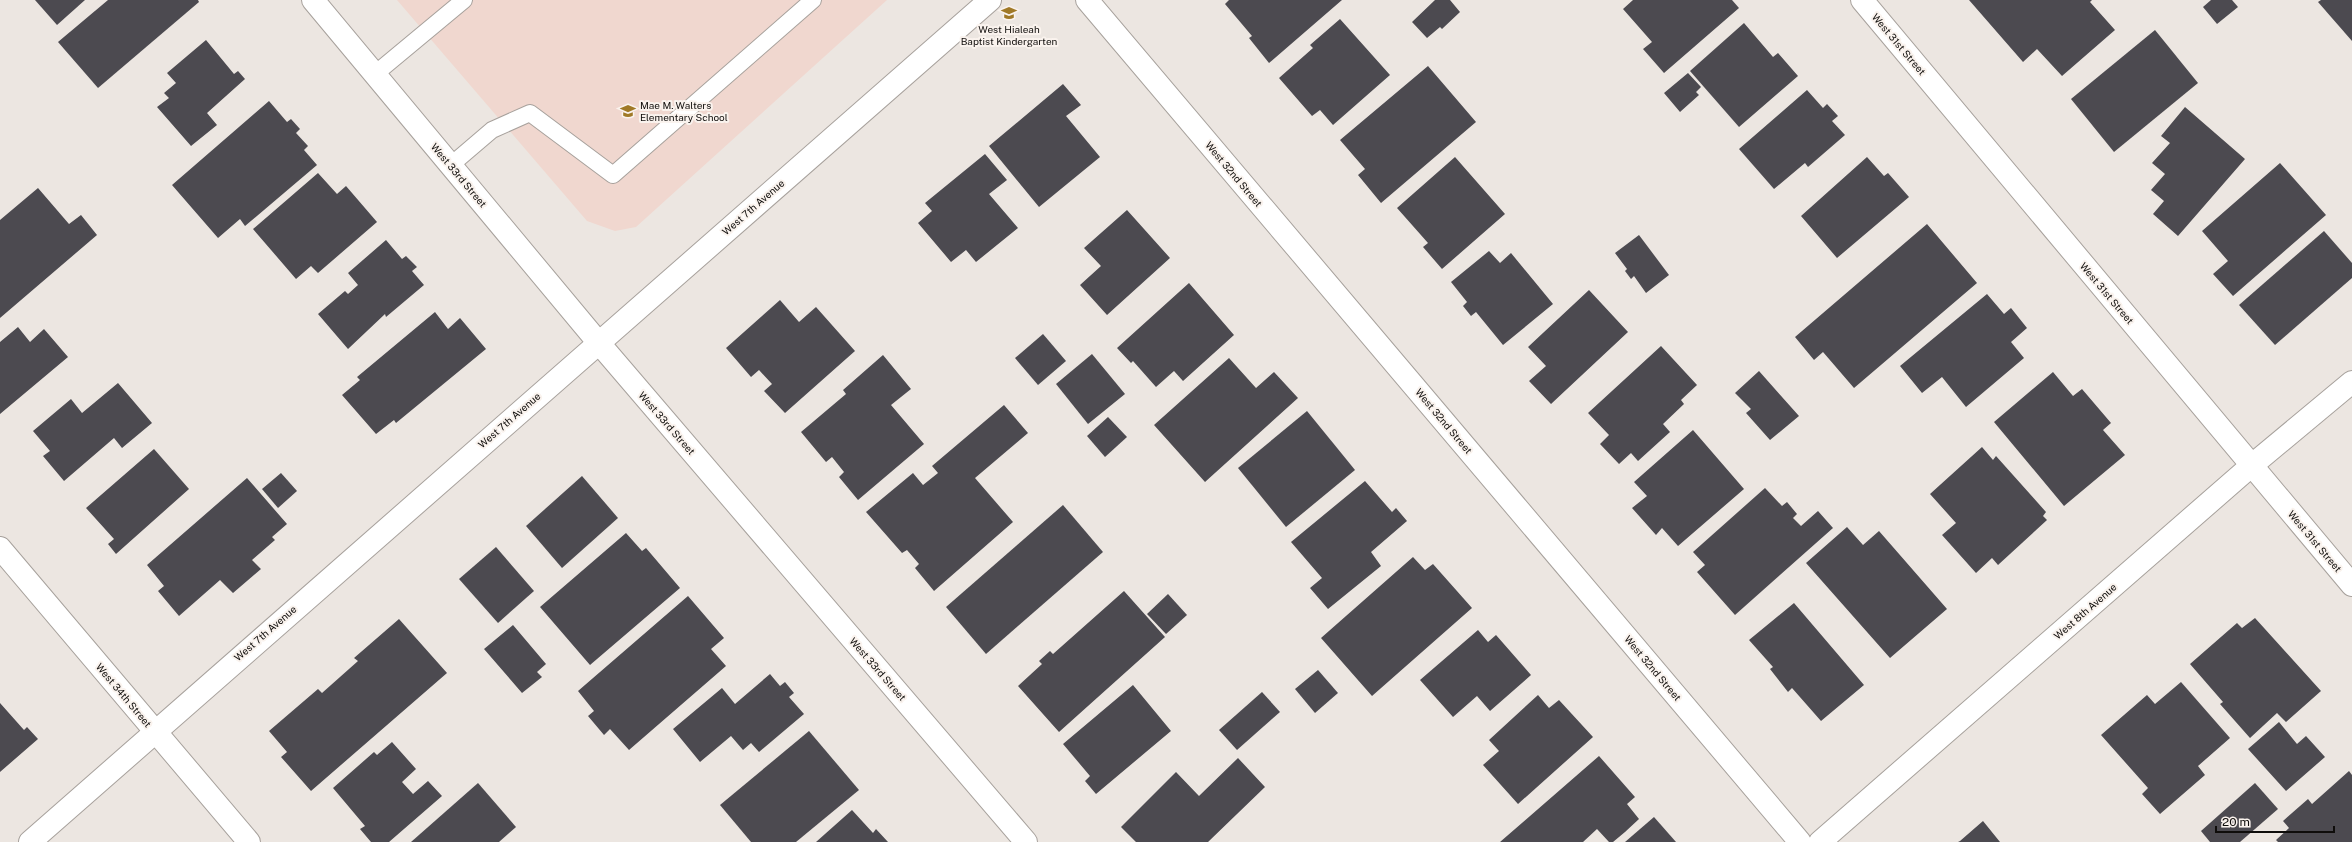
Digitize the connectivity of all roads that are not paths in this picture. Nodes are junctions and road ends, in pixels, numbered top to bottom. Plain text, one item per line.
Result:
1 (313, 0) edge
2 (464, 0) edge
3 (813, 0) edge
4 (990, 0) edge
5 (1087, 0) edge
6 (1862, 0) edge
7 (375, 74) junction
8 (451, 165) junction
9 (598, 342) junction
10 (2352, 382) edge
11 (2251, 466) junction
12 (0, 548) edge
13 (2352, 585) edge
14 (155, 731) junction
15 (30, 842) edge
16 (249, 842) edge
17 (1026, 842) edge
18 (1800, 842) edge
19 (1820, 842) edge

1 - 7 street, West 33rd Street
2 - 7 lane
3 - 8 lane
4 - 9 street, West 7th Avenue
5 - 18 street, West 32nd Street
6 - 11 street, West 31st Street
7 - 8 street, West 33rd Street
8 - 9 street, West 33rd Street
9 - 14 street, West 7th Avenue
9 - 17 street, West 33rd Street
10 - 11 street, West 8th Avenue
11 - 13 street, West 31st Street
11 - 19 street, West 8th Avenue
12 - 14 street, West 34th Street
14 - 15 street, West 7th Avenue
14 - 16 street, West 34th Street

